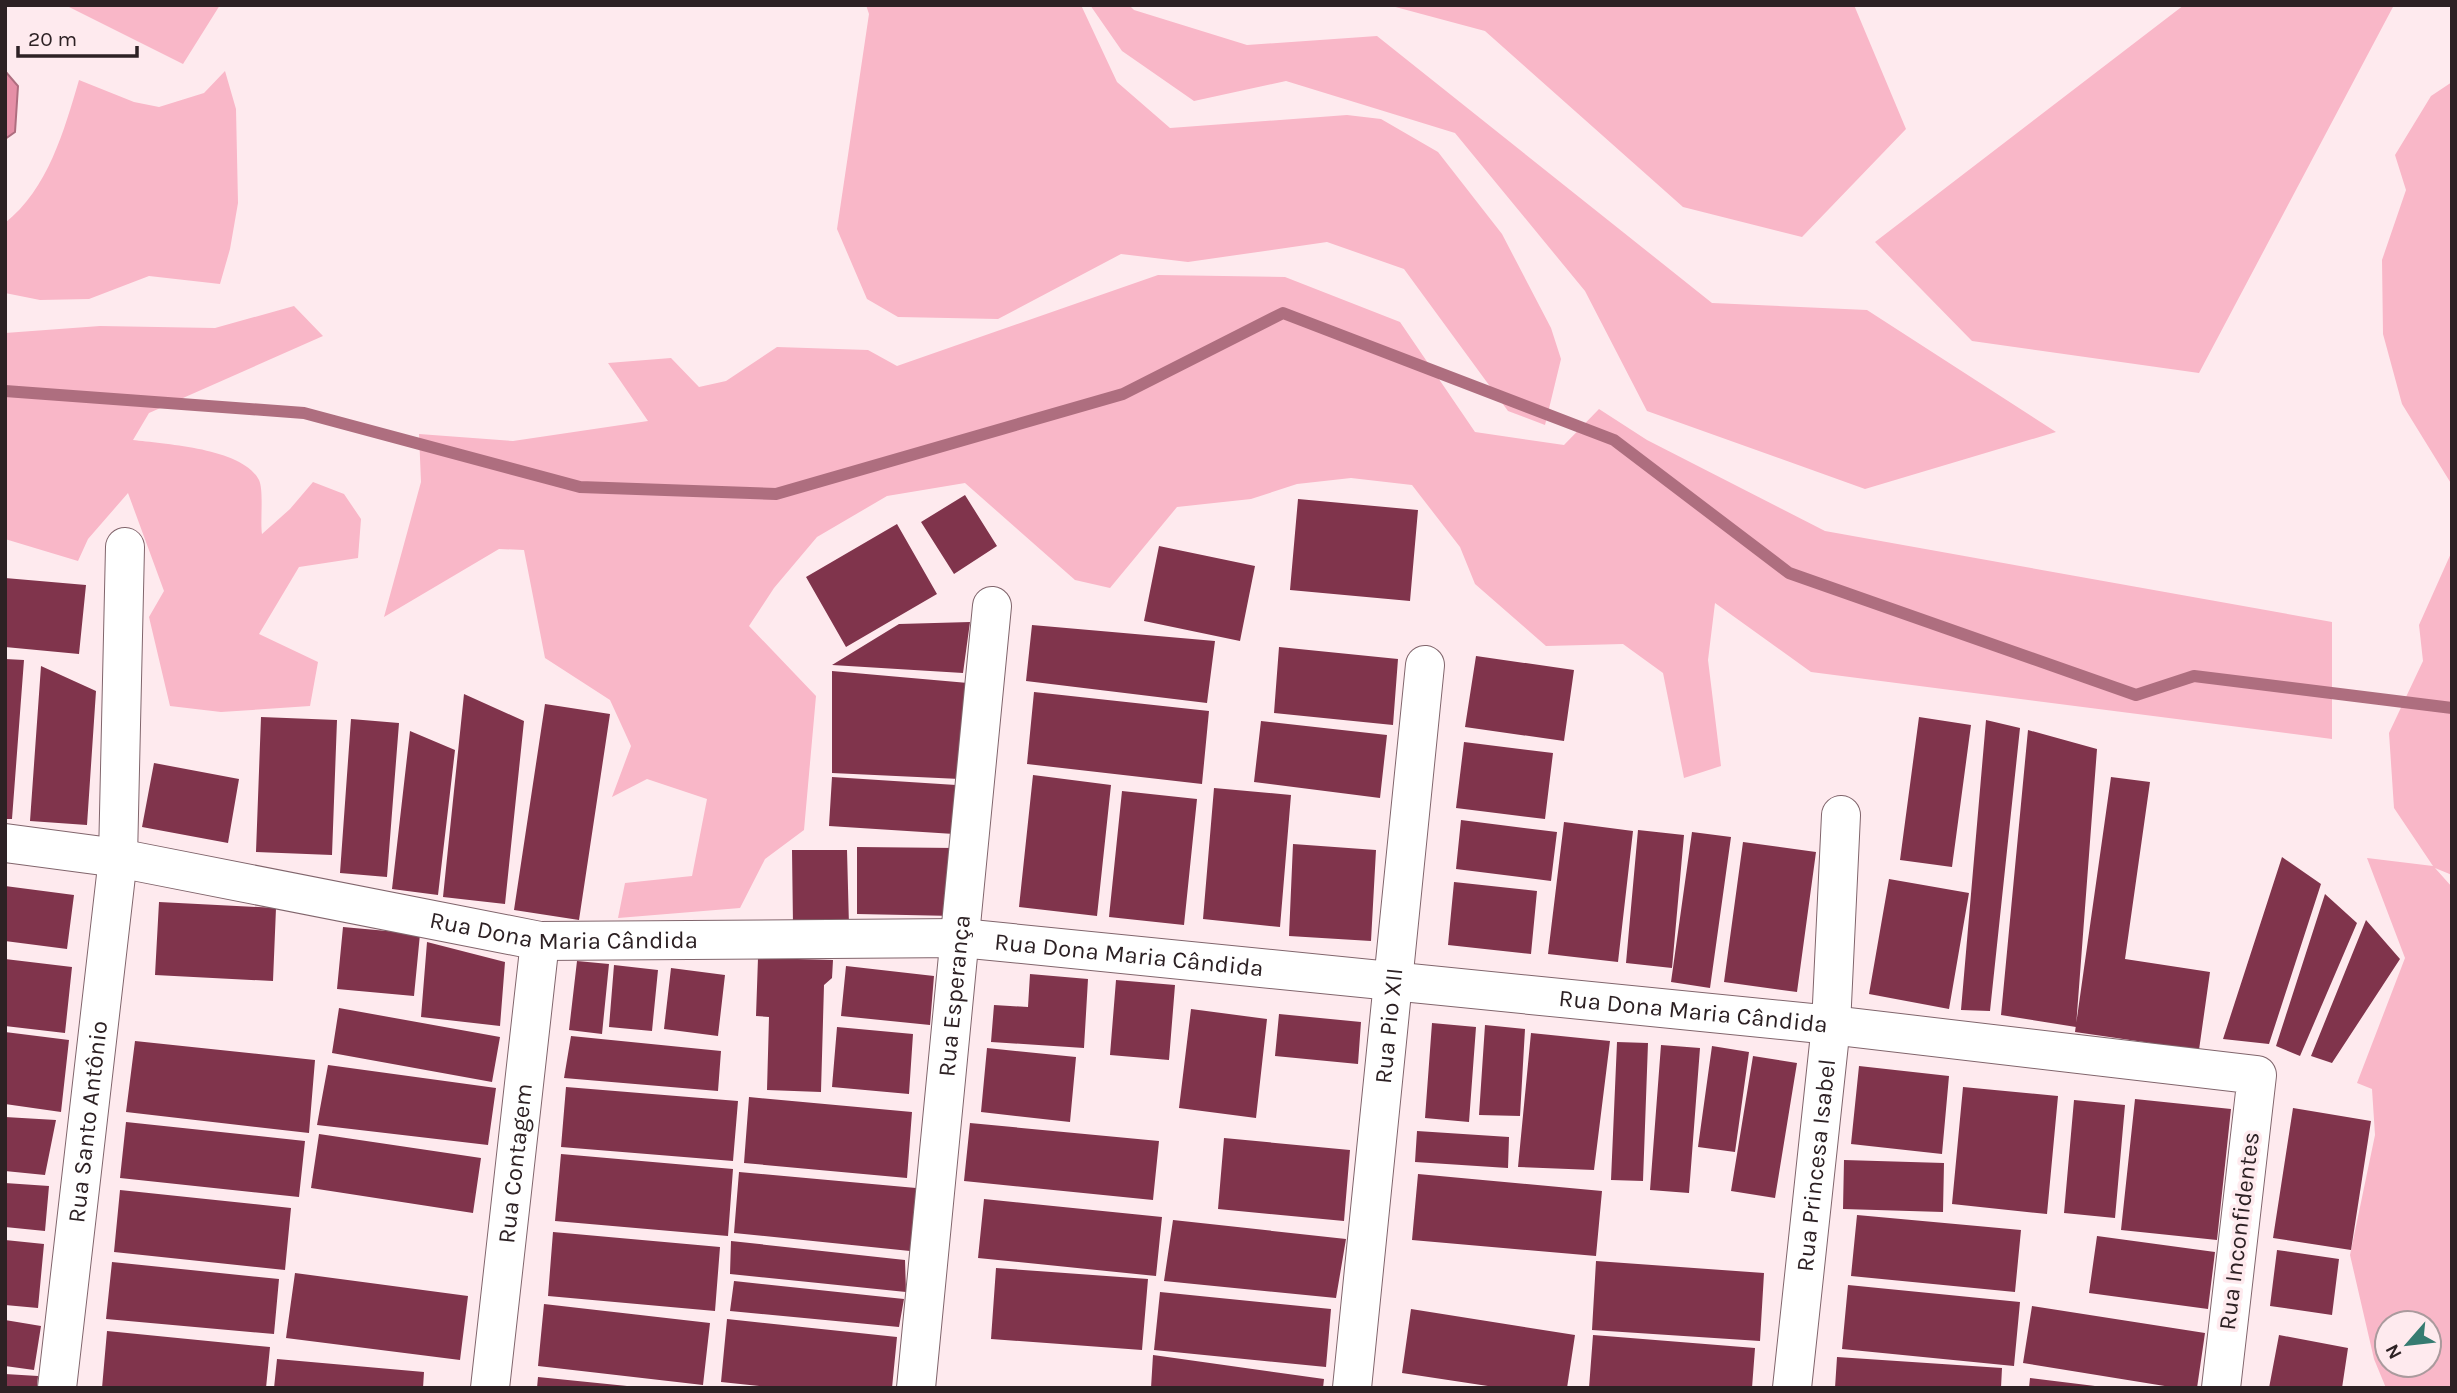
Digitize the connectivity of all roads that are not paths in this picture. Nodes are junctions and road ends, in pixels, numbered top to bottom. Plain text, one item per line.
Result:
1 (125, 547) dead end
2 (992, 606) dead end
3 (1425, 665) dead end
4 (1841, 815) dead end
5 (5, 843) edge
6 (118, 858) junction
7 (961, 938) junction
8 (540, 941) junction
9 (1393, 982) junction
10 (1831, 1025) junction
11 (2257, 1075) joint
12 (57, 1388) edge
13 (490, 1388) edge
14 (916, 1388) edge
15 (1352, 1388) edge
16 (1792, 1388) edge
17 (2221, 1388) edge

1 - 6 street, Rua Santo Antônio
2 - 7 street, Rua Esperança
3 - 9 street, Rua Pio XII
4 - 10 street, Rua Princesa Isabel
5 - 6 street, Rua Dona Maria Cândida
6 - 8 street, Rua Dona Maria Cândida
6 - 12 street, Rua Santo Antônio
7 - 8 street, Rua Dona Maria Cândida
7 - 9 street, Rua Dona Maria Cândida
7 - 14 street, Rua Esperança
8 - 13 street, Rua Contagem
9 - 10 street, Rua Dona Maria Cândida
9 - 15 street, Rua Pio XII
10 - 11 street, Rua Dona Maria Cândida
10 - 16 street, Rua Princesa Isabel
11 - 17 street, Rua Inconfidentes

